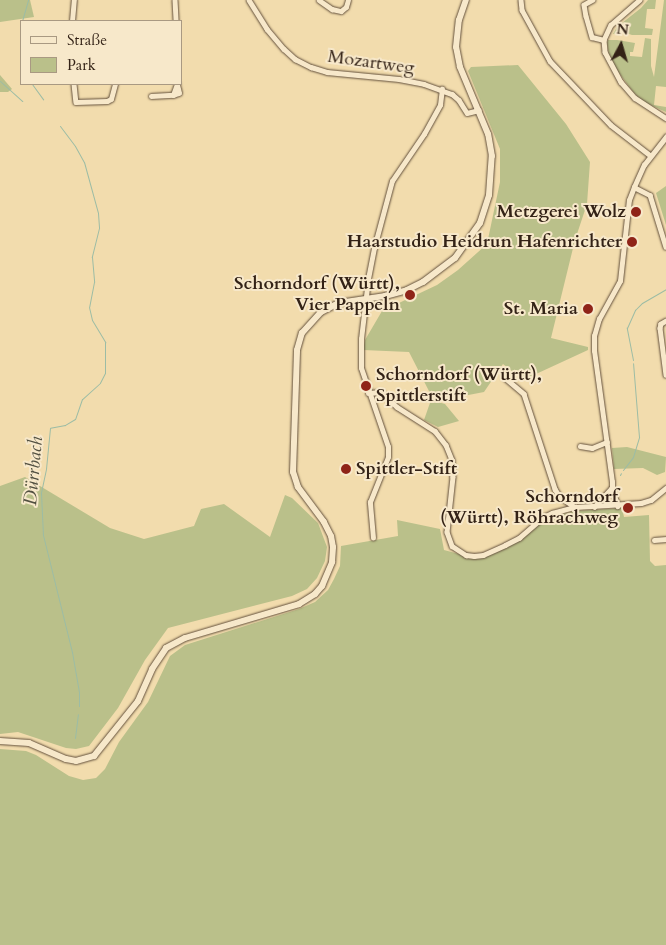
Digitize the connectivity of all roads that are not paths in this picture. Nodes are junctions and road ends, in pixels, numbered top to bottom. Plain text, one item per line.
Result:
1 (74, 0) edge
2 (175, 0) edge
3 (249, 0) edge
4 (319, 0) edge
5 (348, 0) edge
6 (466, 0) edge
7 (521, 0) edge
8 (592, 0) edge
9 (640, 0) edge
10 (72, 20) edge
11 (176, 20) edge
12 (604, 40) junction
13 (74, 85) edge
14 (115, 85) edge
15 (177, 85) edge
16 (442, 89) junction
17 (151, 96) dead end
18 (117, 98) dead end
19 (111, 99) junction
20 (479, 110) junction
21 (666, 118) edge
22 (666, 137) edge
23 (650, 155) junction
24 (634, 186) junction
25 (666, 246) edge
26 (366, 299) junction
27 (666, 321) edge
28 (664, 356) edge
29 (666, 375) edge
30 (504, 377) dead end
31 (368, 393) junction
32 (607, 442) junction
33 (580, 446) dead end
34 (612, 488) junction
35 (666, 488) edge
36 (618, 506) junction
37 (594, 507) junction
38 (575, 508) junction
39 (372, 538) dead end
40 (666, 539) edge
41 (654, 540) dead end
42 (0, 741) edge

1 - 10 street
2 - 11 street
3 - 16 street, Mozartweg
4 - 5 street
6 - 20 main road
7 - 23 street
8 - 12 street
9 - 12 street
12 - 21 street
13 - 19 street
14 - 19 street
15 - 17 street
16 - 20 street, Mozartweg
16 - 26 street
18 - 19 street
20 - 26 main road
22 - 23 street
23 - 24 street
24 - 25 street
24 - 32 street
26 - 31 street
26 - 42 main road
27 - 28 street
28 - 29 street
30 - 38 street
31 - 38 street
31 - 39 street
32 - 33 street
32 - 34 street
34 - 36 street
34 - 37 street
35 - 36 street
36 - 37 street
37 - 38 street
40 - 41 street

